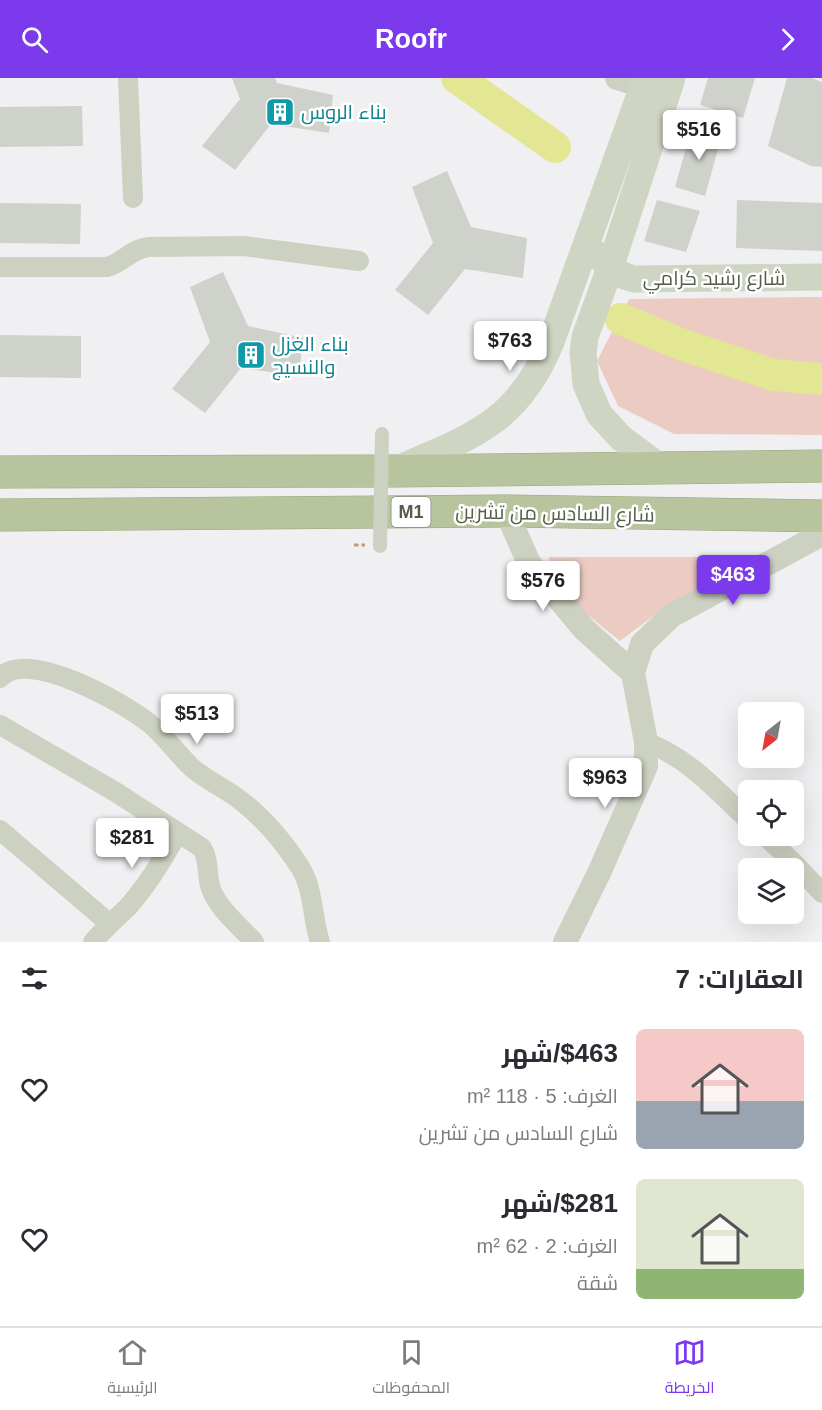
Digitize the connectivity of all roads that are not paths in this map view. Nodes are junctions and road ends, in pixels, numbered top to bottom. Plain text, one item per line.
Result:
1 (128, 78) edge
2 (617, 78) edge
3 (672, 78) edge
4 (645, 82) edge
5 (133, 198) dead end
6 (589, 239) junction
7 (359, 261) dead end
8 (0, 267) edge
9 (610, 268) junction
10 (822, 277) edge
11 (382, 434) dead end
12 (822, 466) edge
13 (660, 467) junction
14 (393, 471) junction
15 (0, 472) edge
16 (506, 511) junction
17 (0, 515) edge
18 (822, 516) edge
19 (822, 534) edge
20 (380, 546) dead end
21 (633, 673) junction
22 (0, 678) edge
23 (0, 725) edge
24 (646, 742) junction
25 (738, 810) edge
26 (0, 830) edge
27 (178, 832) junction
28 (776, 846) edge
29 (822, 893) edge
30 (109, 923) junction
31 (93, 942) edge
32 (254, 942) edge
33 (320, 942) edge
34 (565, 942) edge

1 - 5 street
2 - 4 street
3 - 9 main road
4 - 6 main road
6 - 9 main road
6 - 14 main road
7 - 8 street
9 - 10 main road, شارع رشيد كرامي
9 - 13 main road
11 - 20 street, bridge
12 - 13 highway, شارع السادس من تشرين / M1
13 - 14 highway, شارع السادس من تشرين / M1
14 - 15 highway, شارع السادس من تشرين / M1
16 - 17 highway, شارع السادس من تشرين / M1
16 - 18 highway, شارع السادس من تشرين / M1
16 - 21 street
19 - 21 street
21 - 24 street
22 - 33 street
23 - 27 street
24 - 25 street
24 - 34 street
26 - 30 street
27 - 30 street
27 - 32 street
28 - 29 street
30 - 31 street

